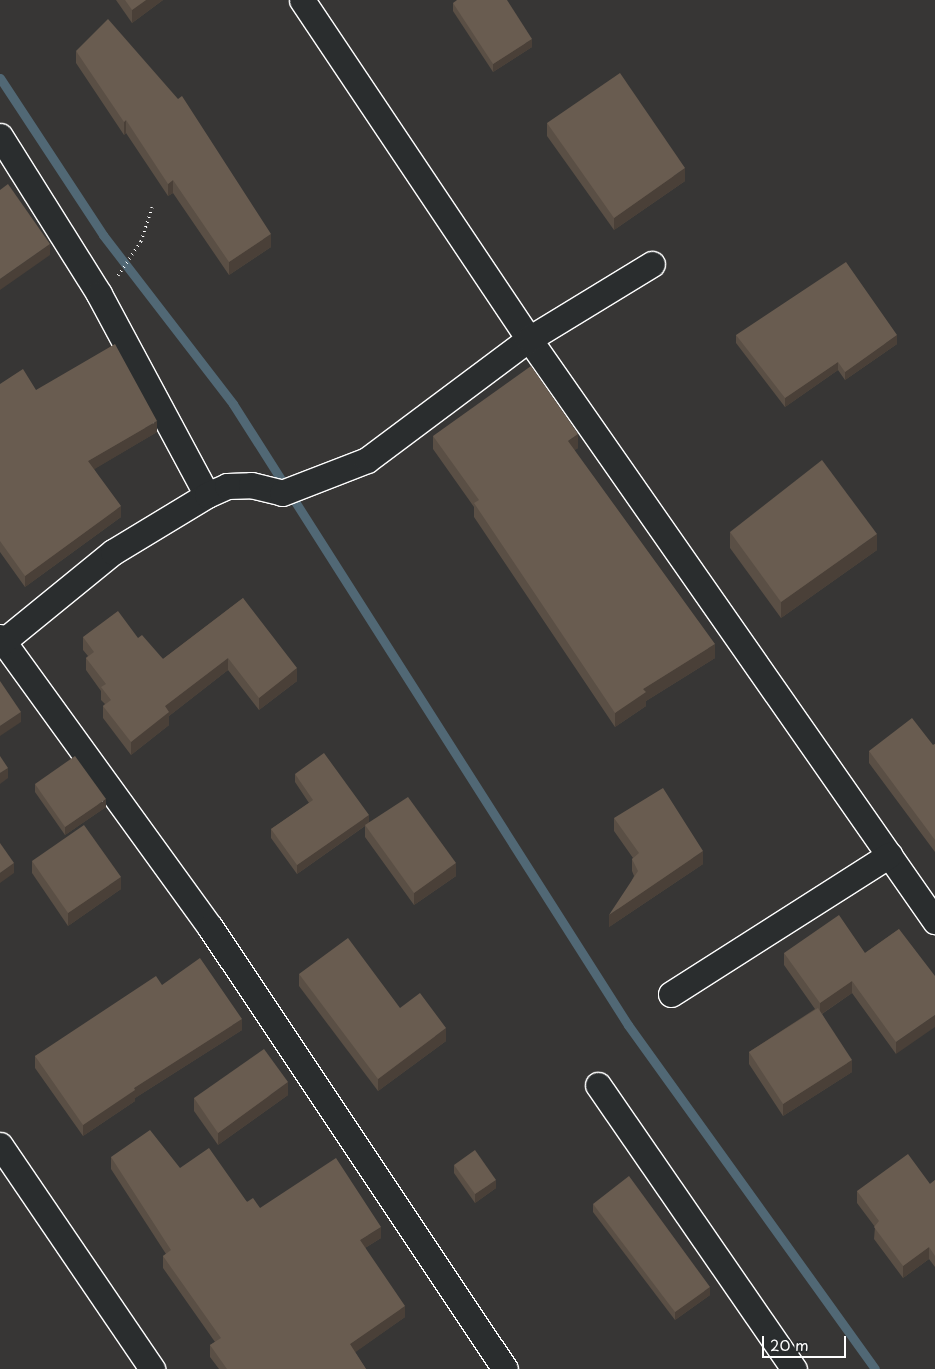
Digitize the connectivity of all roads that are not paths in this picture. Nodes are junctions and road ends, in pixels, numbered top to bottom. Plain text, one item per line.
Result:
1 (302, 0) edge
2 (0, 136) edge
3 (652, 264) dead end
4 (530, 340) junction
5 (207, 494) junction
6 (1, 641) edge
7 (889, 855) junction
8 (935, 921) edge
9 (671, 994) dead end
10 (598, 1085) dead end
11 (0, 1145) edge
12 (152, 1369) edge
13 (505, 1369) edge
14 (794, 1369) edge

1 - 4 street
2 - 5 street
3 - 4 street
4 - 5 street
4 - 7 street
5 - 6 street
6 - 13 street
7 - 8 street
7 - 9 street
10 - 14 street
11 - 12 street

